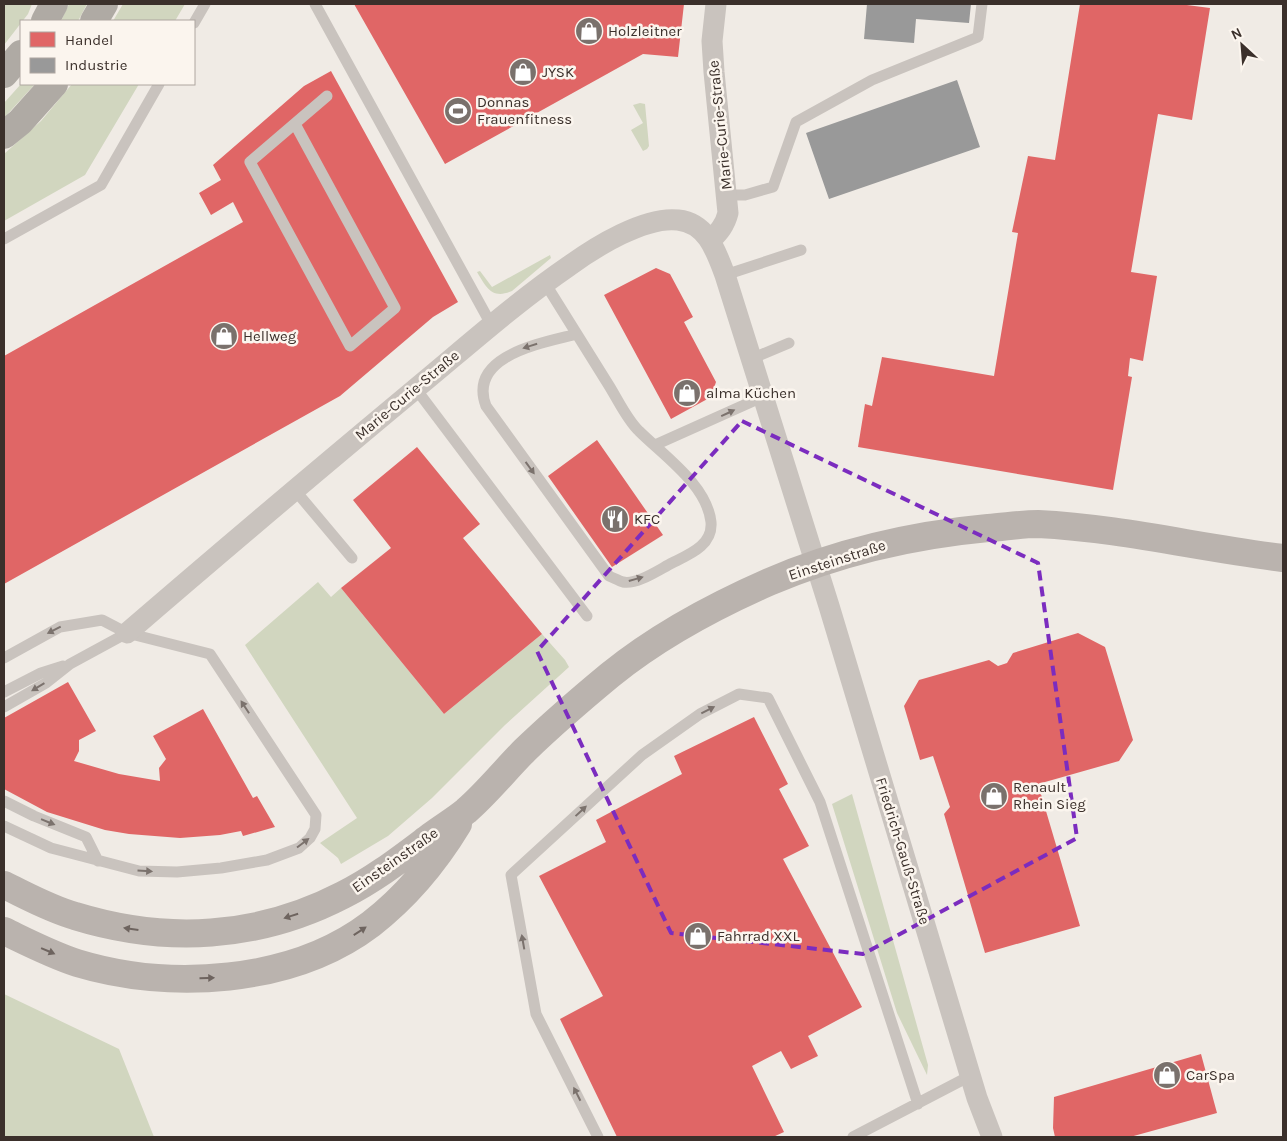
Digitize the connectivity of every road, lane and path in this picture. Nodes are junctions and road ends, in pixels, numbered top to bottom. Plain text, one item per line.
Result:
1 (54, 4) edge
2 (104, 4) edge
3 (205, 4) edge
4 (315, 4) edge
5 (716, 4) edge
6 (982, 4) edge
7 (46, 20) edge
8 (95, 20) edge
9 (195, 21) edge
10 (20, 55) edge
11 (4, 74) edge
12 (53, 85) edge
13 (158, 85) edge
14 (327, 96) dead end
15 (295, 124) junction
16 (4, 136) edge
17 (727, 195) junction
18 (4, 239) edge
19 (711, 240) junction
20 (800, 250) dead end
21 (725, 275) junction
22 (545, 283) junction
23 (492, 326) junction
24 (577, 334) junction
25 (789, 343) dead end
26 (751, 359) junction
27 (416, 389) junction
28 (762, 397) junction
29 (655, 445) junction
30 (294, 489) junction
31 (352, 558) dead end
32 (1283, 558) edge
33 (816, 564) junction
34 (587, 616) dead end
35 (127, 633) junction
36 (4, 658) edge
37 (70, 664) junction
38 (4, 692) edge
39 (4, 707) edge
40 (4, 801) edge
41 (467, 810) junction
42 (4, 826) edge
43 (98, 860) junction
44 (4, 885) edge
45 (4, 931) edge
46 (970, 1076) junction
47 (918, 1104) junction
48 (598, 1137) edge
49 (854, 1137) edge
50 (992, 1137) edge

1 - 7 highway
2 - 8 highway
3 - 9 lane
4 - 23 lane
5 - 17 street, Marie-Curie-Straße
6 - 17 lane
10 - 11 highway
12 - 16 highway
13 - 18 lane
14 - 15 lane
15 - 15 lane
17 - 19 street, Marie-Curie-Straße
19 - 21 street, Marie-Curie-Straße
19 - 22 street, Marie-Curie-Straße
20 - 21 lane
21 - 26 street, Marie-Curie-Straße
22 - 23 street, Marie-Curie-Straße
22 - 24 lane
23 - 27 street, Marie-Curie-Straße
24 - 29 lane
24 -> 29 lane
25 - 26 lane
26 - 28 street, Marie-Curie-Straße
27 - 30 street, Marie-Curie-Straße
27 - 34 lane
29 -> 28 lane
28 - 33 street, Marie-Curie-Straße
30 - 31 lane
30 - 35 street, Marie-Curie-Straße
32 - 33 street, Einsteinstraße
33 - 41 street, Einsteinstraße
33 - 46 street, Friedrich-Gauß-Straße
35 -> 36 lane
35 - 37 lane
43 -> 35 lane
37 - 38 lane
37 -> 39 lane
40 -> 43 lane
41 -> 44 street, Einsteinstraße
45 -> 41 street, Einsteinstraße
42 - 43 lane
46 - 47 lane
46 - 50 street, Friedrich-Gauß-Straße
48 -> 47 lane
47 - 49 lane

